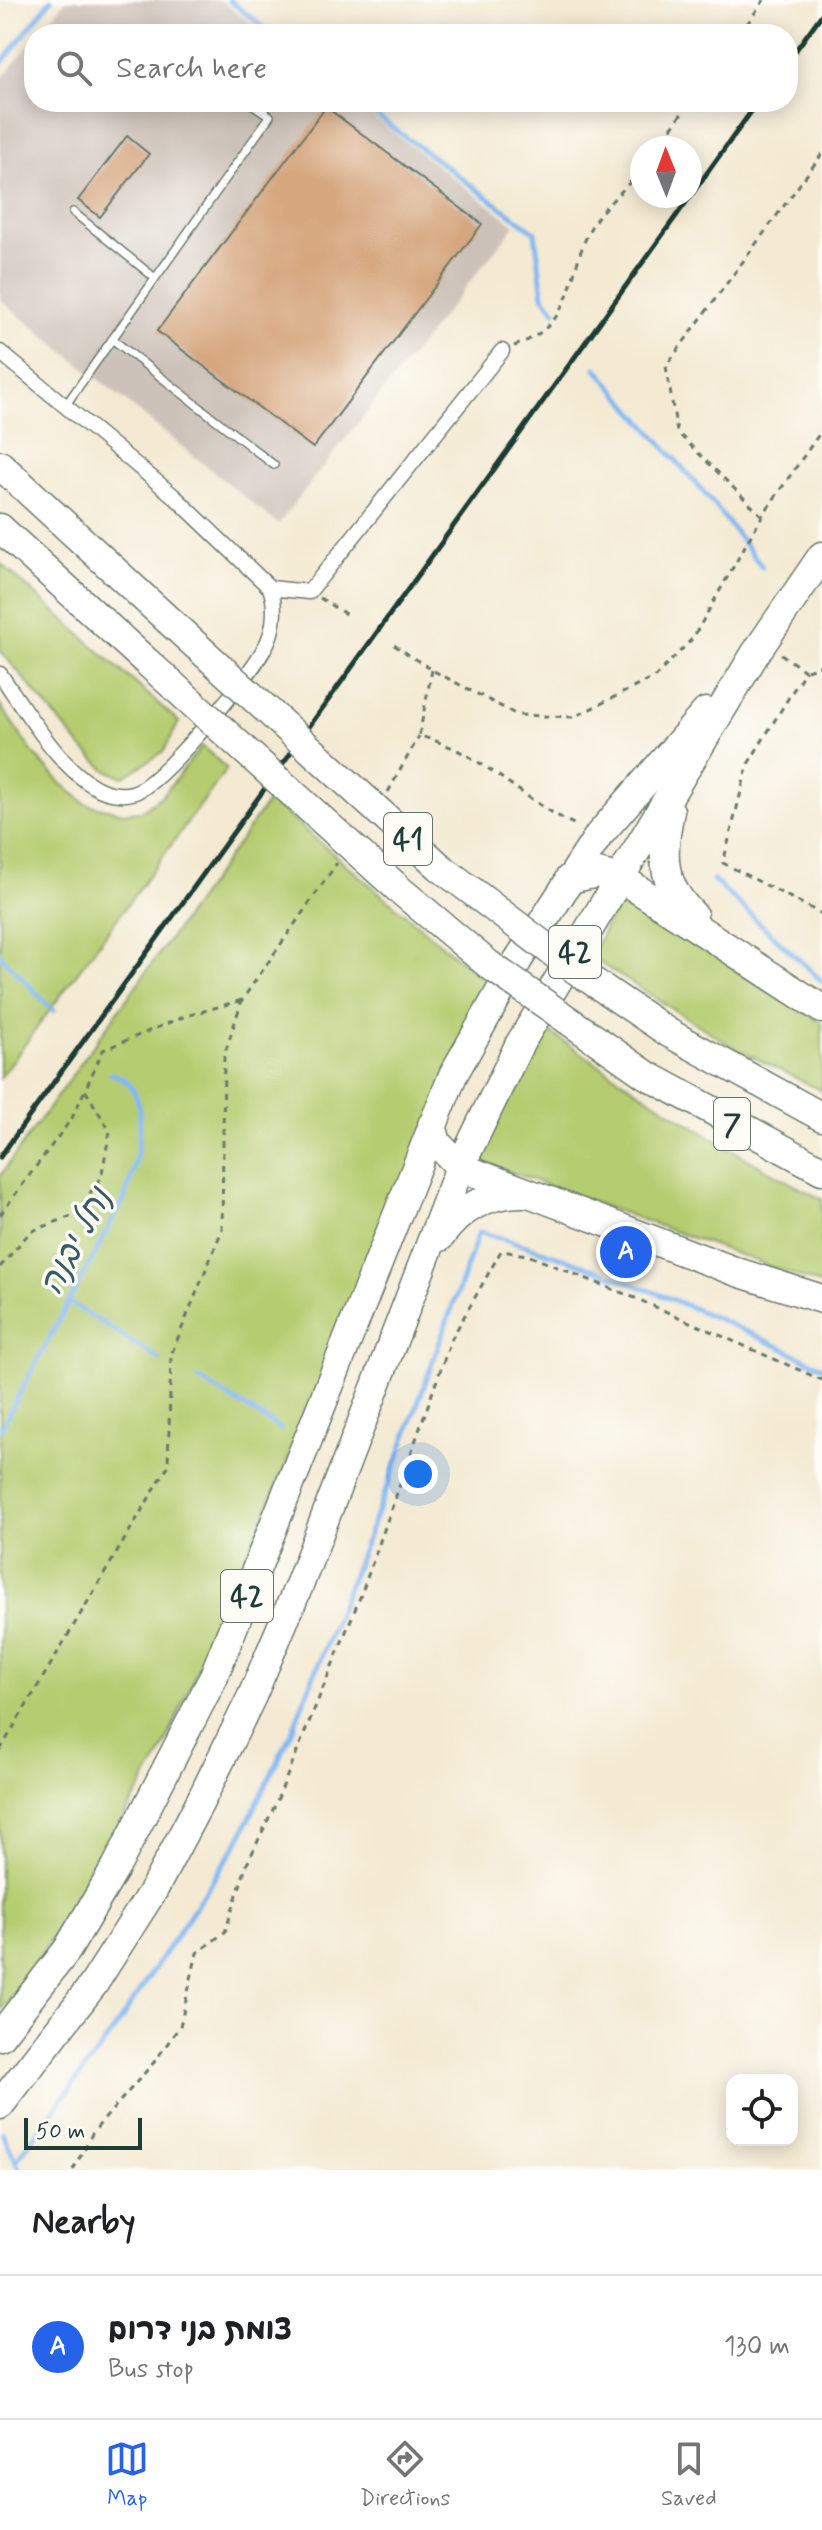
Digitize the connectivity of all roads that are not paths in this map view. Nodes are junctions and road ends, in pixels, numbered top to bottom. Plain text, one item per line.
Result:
1 (264, 112) edge
2 (73, 212) dead end
3 (155, 278) junction
4 (112, 339) junction
5 (502, 351) road end
6 (0, 352) edge
7 (65, 406) junction
8 (0, 449) edge
9 (0, 465) edge
10 (274, 465) dead end
11 (0, 528) edge
12 (822, 556) edge
13 (107, 564) junction
14 (270, 588) junction
15 (759, 648) junction
16 (0, 674) edge
17 (677, 786) junction
18 (569, 879) junction
19 (622, 879) junction
20 (716, 938) junction
21 (822, 1009) edge
22 (669, 1033) joint
23 (645, 1074) joint
24 (822, 1117) edge
25 (432, 1125) junction
26 (460, 1167) junction
27 (822, 1170) edge
28 (538, 1194) junction
29 (423, 1265) junction
30 (822, 1299) edge
31 (0, 2036) edge
32 (0, 2105) edge

1 - 3 lane
2 - 3 lane
3 - 4 lane
4 - 7 lane
4 - 10 lane
5 - 14 street
6 - 7 street
7 - 14 street
8 - 13 highway
9 - 13 highway, 41
11 - 23 highway, 41, bridge
12 - 15 highway, 42
13 - 22 highway, 41, bridge
14 - 16 street
15 - 17 highway, 42
15 - 18 highway, 42
17 - 19 highway, 42
17 - 20 highway
18 - 19 highway
18 - 25 highway, 42
19 - 20 highway
19 - 26 highway, 42
20 - 21 highway
22 - 24 highway, 7
23 - 27 highway, 7
25 - 26 highway
25 - 31 highway, 42
26 - 28 highway
26 - 29 highway, 42
28 - 29 highway
28 - 30 highway
29 - 32 highway, 42

